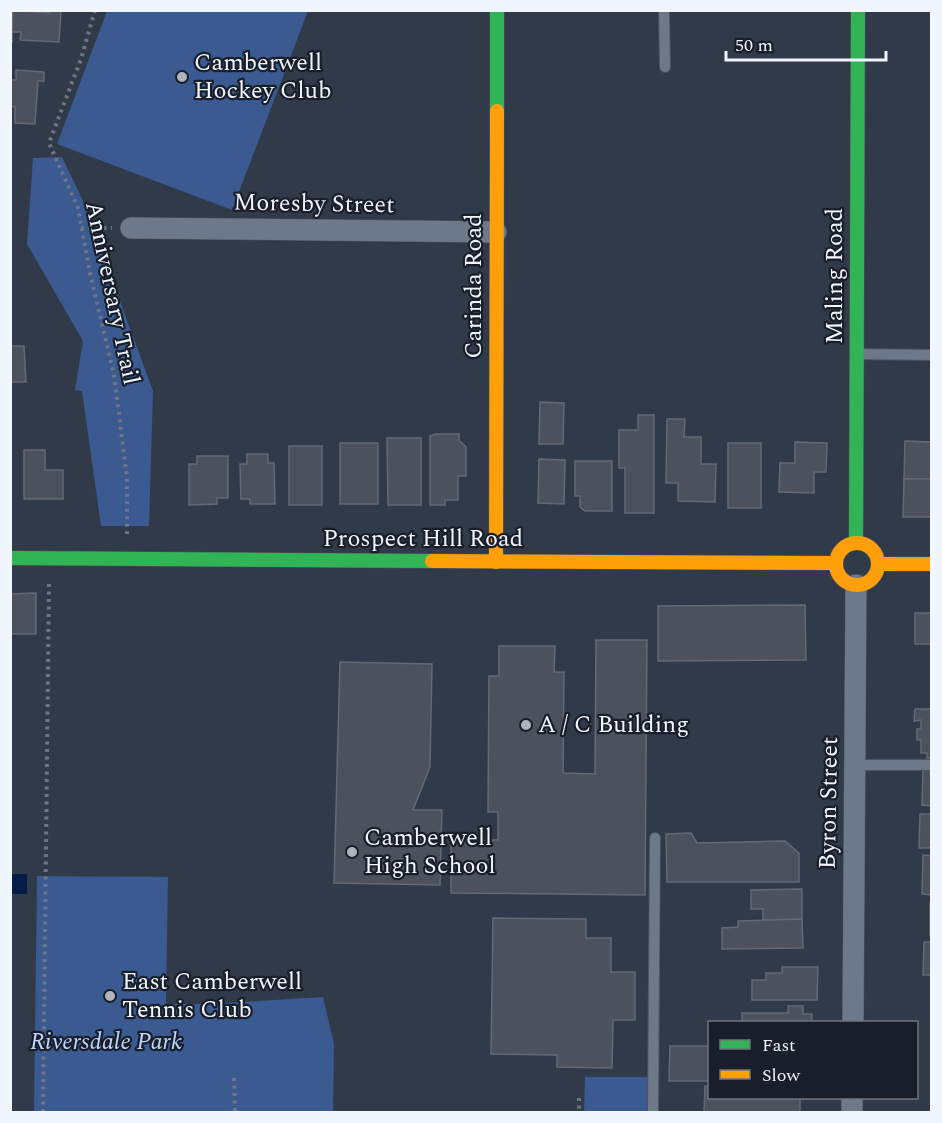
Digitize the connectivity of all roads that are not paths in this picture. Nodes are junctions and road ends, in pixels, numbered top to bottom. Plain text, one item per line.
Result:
1 (497, 10) edge
2 (664, 10) edge
3 (858, 10) edge
4 (665, 67) dead end
5 (131, 228) road end
6 (496, 232) junction
7 (857, 354) junction
8 (932, 355) edge
9 (856, 543) junction
10 (10, 558) edge
11 (496, 561) junction
12 (836, 563) junction
13 (878, 564) junction
14 (932, 564) edge
15 (856, 585) junction
16 (855, 765) junction
17 (932, 765) edge
18 (655, 838) dead end
19 (852, 1021) edge
20 (653, 1113) edge

1 - 6 street, Carinda Road
2 - 4 lane
3 - 7 street, Maling Road
5 - 6 street, Moresby Street
6 - 11 street, Carinda Road
7 - 8 lane
7 - 9 street, Maling Road
9 - 12 street
9 - 13 street
10 - 11 street, Prospect Hill Road
11 - 12 street, Prospect Hill Road
12 - 15 street
13 - 14 street
13 - 15 street
15 - 16 street, Byron Street
16 - 17 lane
16 - 19 street, Byron Street
18 - 20 lane

